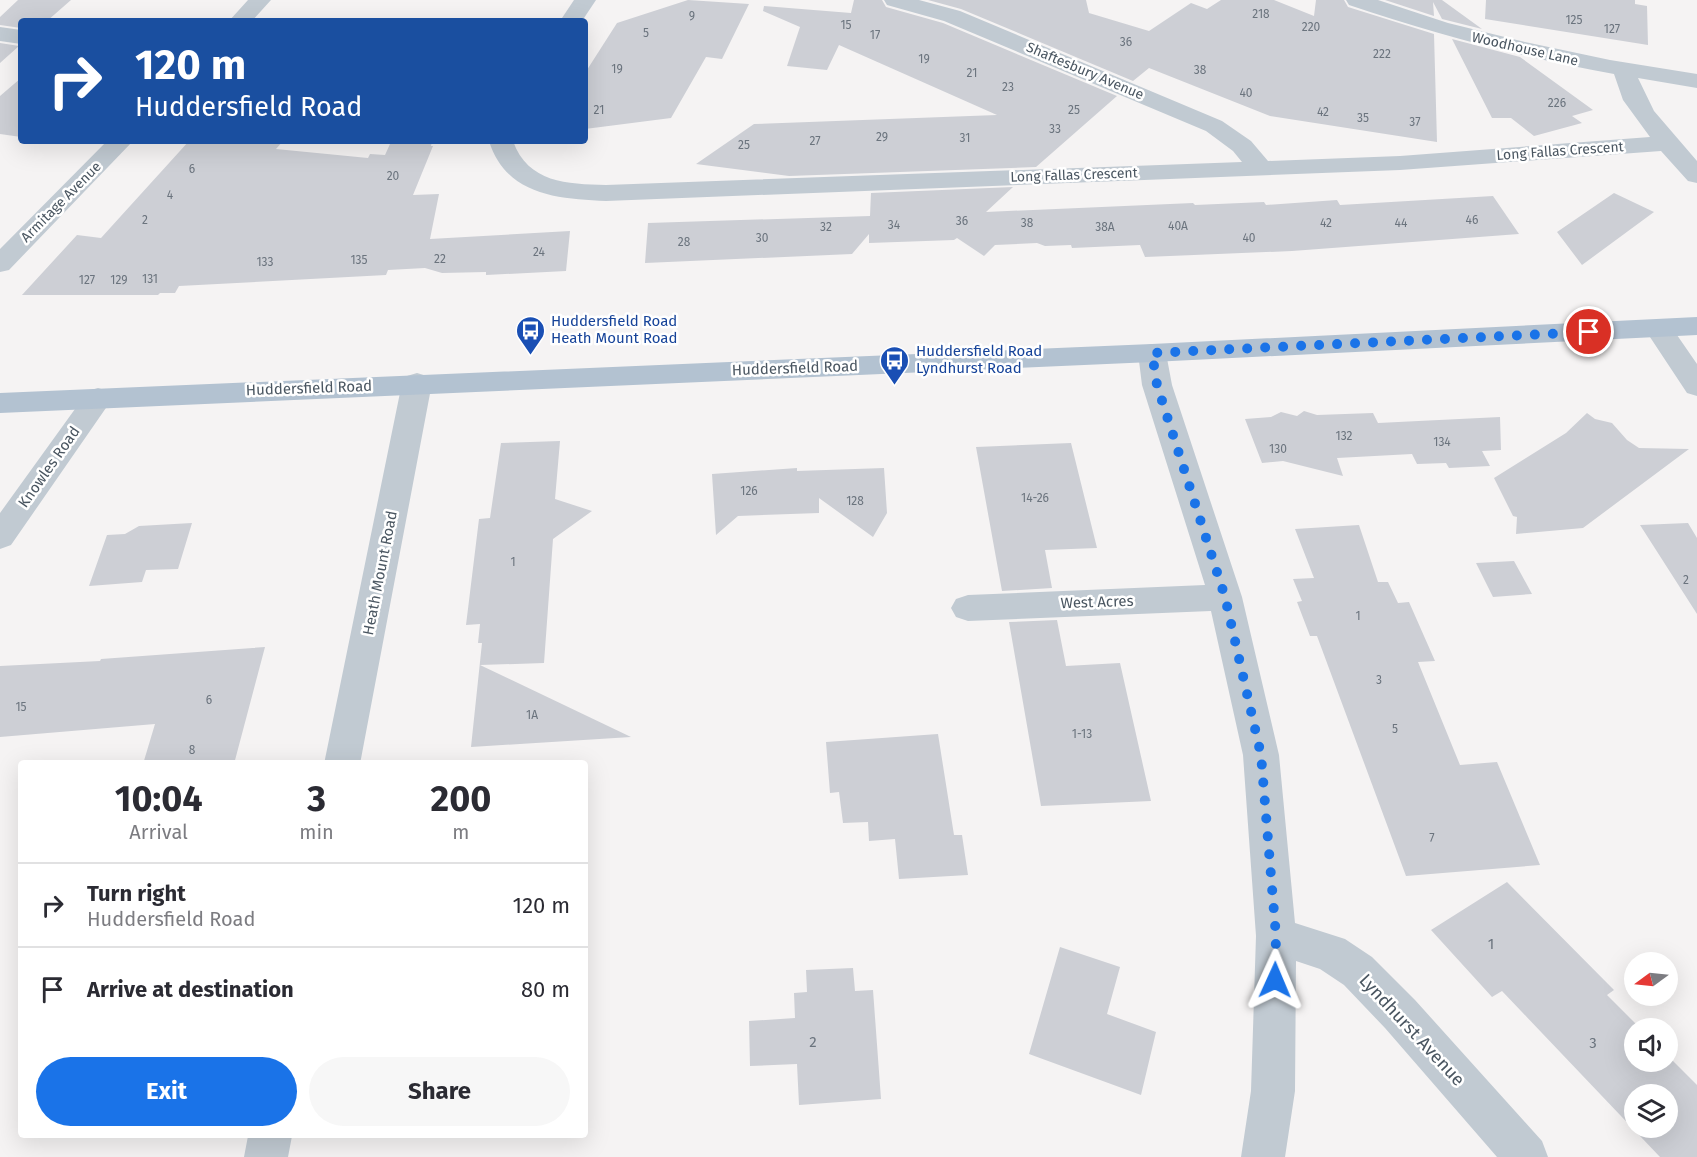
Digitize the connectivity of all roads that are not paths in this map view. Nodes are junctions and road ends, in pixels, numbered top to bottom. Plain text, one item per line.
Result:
1 (260, 0) edge
2 (585, 0) edge
3 (895, 0) edge
4 (1357, 0) edge
5 (243, 18) edge
6 (573, 18) edge
7 (0, 34) edge
8 (18, 37) edge
9 (1624, 70) junction
10 (1697, 81) edge
11 (1670, 143) junction
12 (118, 144) edge
13 (502, 144) edge
14 (1261, 168) junction
15 (1697, 176) edge
16 (0, 264) edge
17 (1697, 326) edge
18 (1658, 328) junction
19 (1152, 353) junction
20 (417, 383) junction
21 (1697, 386) edge
22 (98, 398) junction
23 (0, 403) edge
24 (0, 537) edge
25 (1225, 597) junction
26 (968, 608) dead end
27 (343, 760) edge
28 (1276, 936) junction
29 (270, 1138) edge
30 (266, 1157) edge
31 (1263, 1157) edge
32 (1526, 1157) edge

1 - 5 street
2 - 6 street
3 - 14 street, Shaftesbury Avenue
4 - 9 street, Woodhouse Lane
7 - 8 street
9 - 10 street, Woodhouse Lane
9 - 11 street
11 - 14 street, Long Fallas Crescent
11 - 15 street
12 - 16 street, Armitage Avenue
13 - 14 street, Long Fallas Crescent
17 - 18 main road, Huddersfield Road
18 - 19 main road, Huddersfield Road
18 - 21 street
19 - 20 main road, Huddersfield Road
19 - 25 street
20 - 22 main road, Huddersfield Road
20 - 27 street, Heath Mount Road
22 - 23 main road, Huddersfield Road
22 - 24 street, Knowles Road
25 - 26 street, West Acres
25 - 28 street
28 - 31 street
28 - 32 street, Lyndhurst Avenue
29 - 30 street

